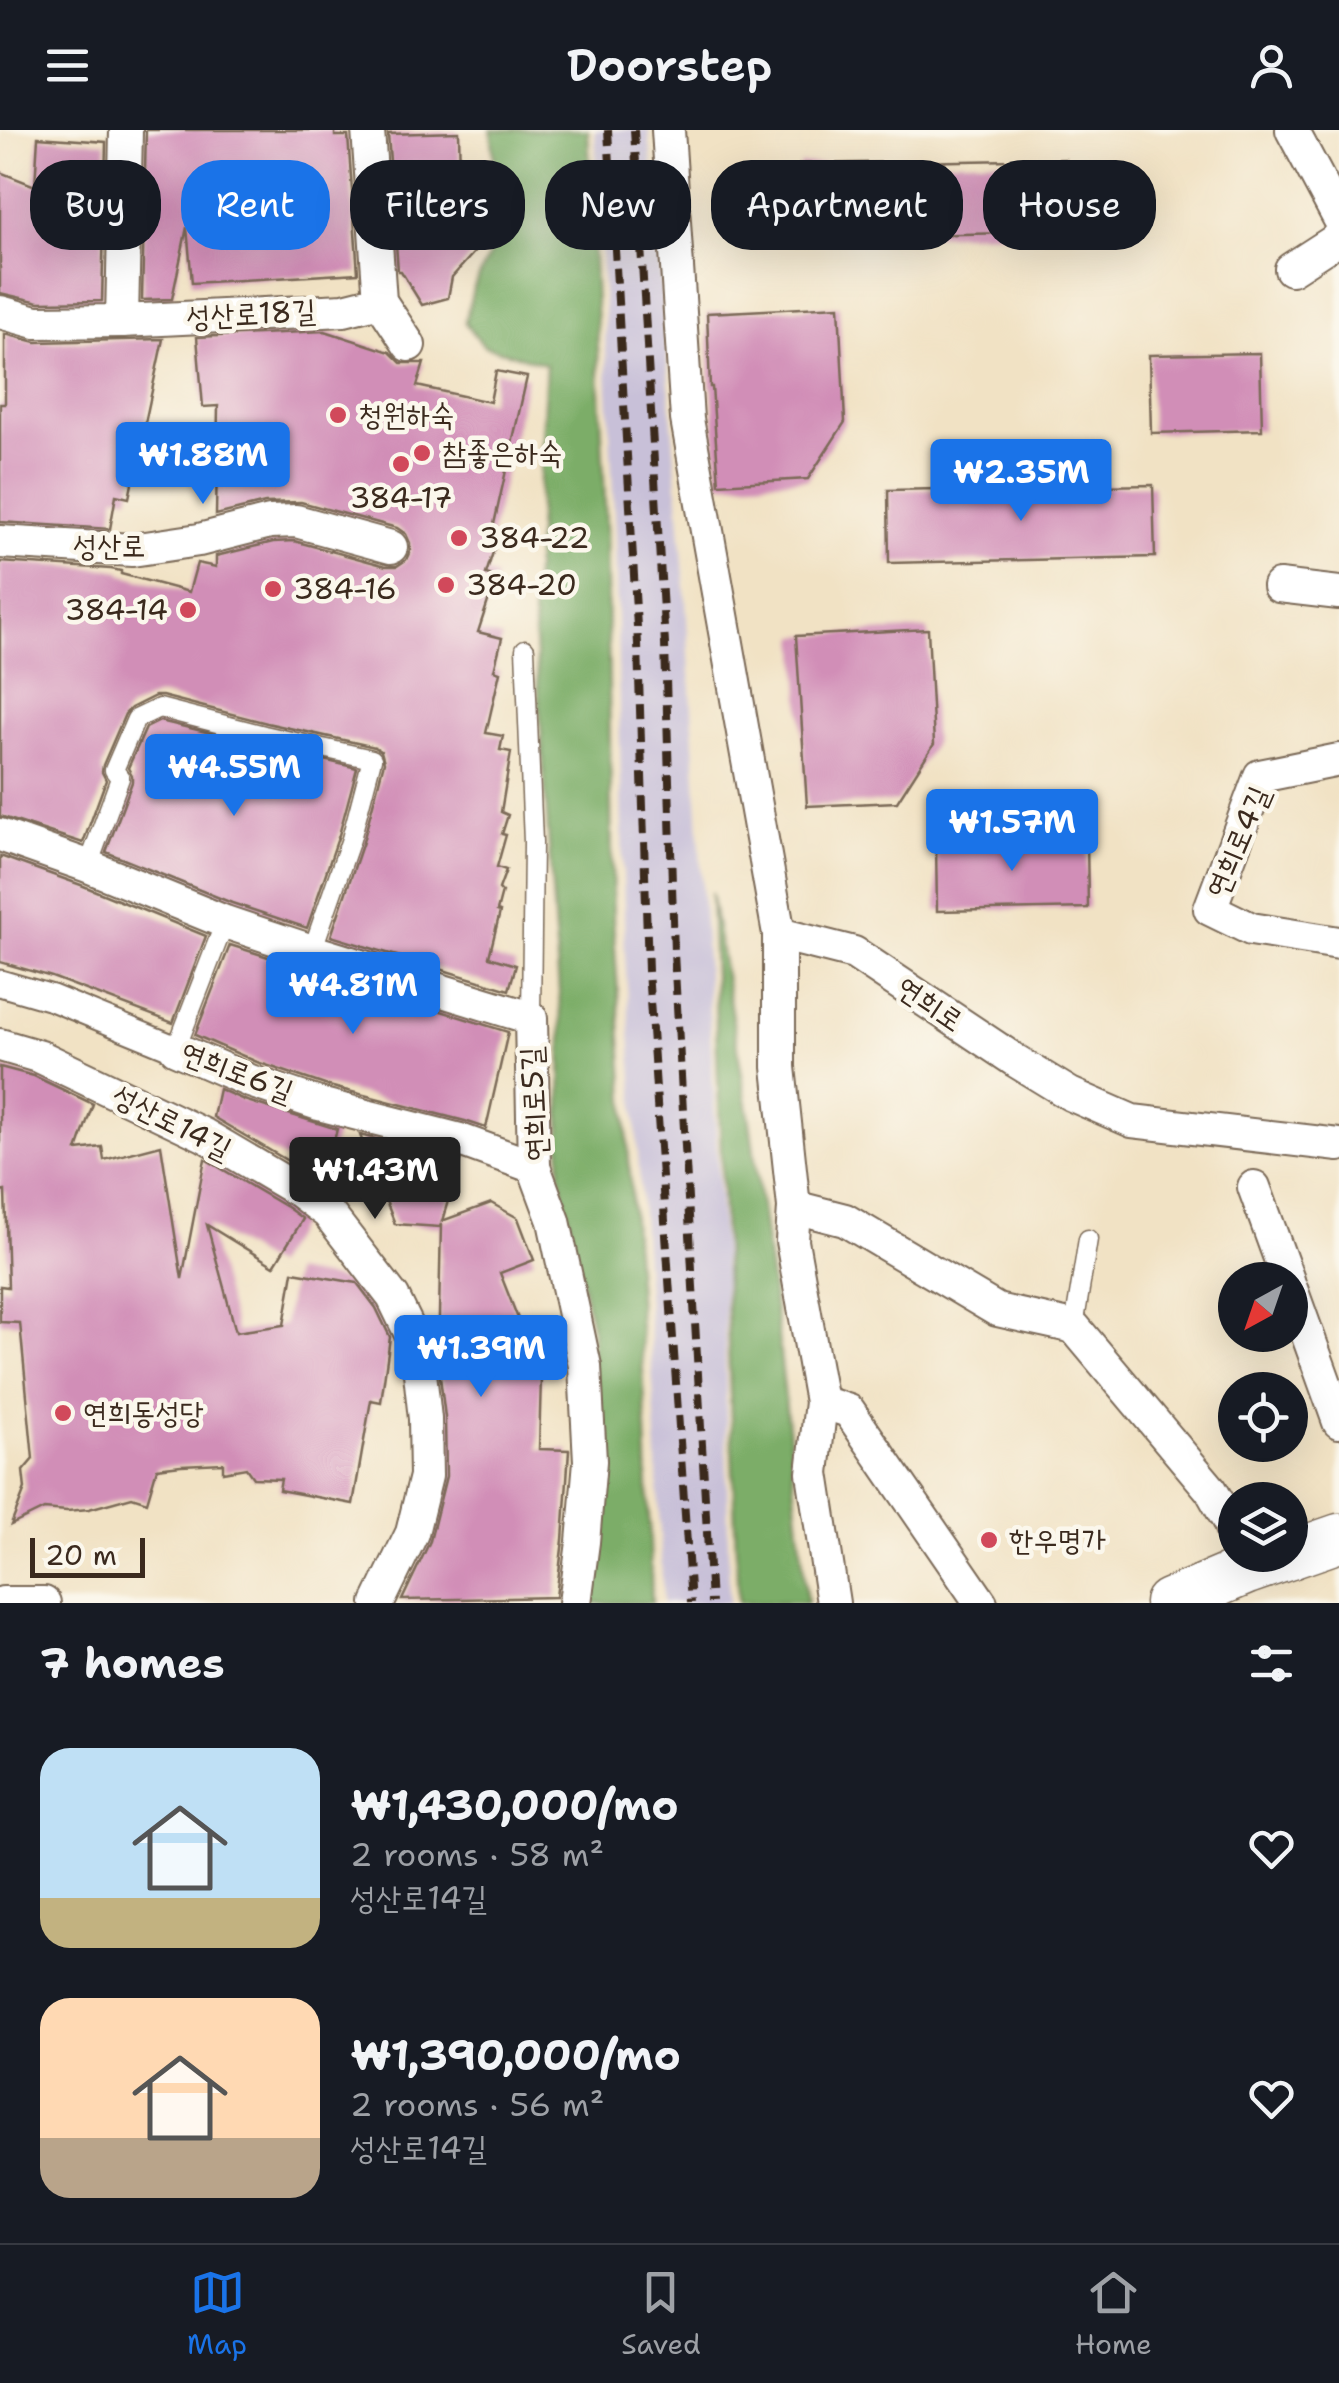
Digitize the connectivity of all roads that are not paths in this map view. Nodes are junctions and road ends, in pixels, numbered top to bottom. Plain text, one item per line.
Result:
1 (126, 130) edge
2 (368, 130) edge
3 (668, 130) edge
4 (1292, 130) edge
5 (1339, 218) edge
6 (1339, 238) edge
7 (1291, 268) dead end
8 (380, 301) junction
9 (0, 312) edge
10 (122, 321) junction
11 (409, 345) dead end
12 (0, 542) edge
13 (392, 547) dead end
14 (1279, 586) dead end
15 (1339, 593) edge
16 (525, 650) dead end
17 (1339, 760) edge
18 (0, 835) edge
19 (88, 866) junction
20 (225, 922) junction
21 (779, 934) junction
22 (1339, 943) edge
23 (312, 951) junction
24 (0, 984) edge
25 (531, 1018) junction
26 (0, 1045) edge
27 (176, 1049) junction
28 (1339, 1145) edge
29 (534, 1167) junction
30 (1254, 1187) dead end
31 (794, 1206) junction
32 (1088, 1239) dead end
33 (1281, 1262) edge
34 (1074, 1327) junction
35 (1308, 1336) edge
36 (821, 1402) junction
37 (1339, 1422) edge
38 (1218, 1503) edge
39 (1339, 1538) edge
40 (1308, 1545) edge
41 (1228, 1572) edge
42 (3, 1603) edge
43 (44, 1603) edge
44 (378, 1603) edge
45 (575, 1603) edge
46 (832, 1603) edge
47 (981, 1603) edge
48 (1169, 1603) edge

1 - 10 street
2 - 8 street
3 - 21 street
4 - 5 street
6 - 7 street
8 - 10 street, 성산로18길
8 - 11 street
9 - 10 street, 성산로18길
12 - 13 street, 성산로
14 - 15 street
16 - 25 lane
17 - 22 street, 연희로4길
18 - 19 street
19 - 20 street
19 - 23 lane
20 - 23 street
20 - 27 lane
21 - 28 street, 연희로
21 - 31 street
23 - 25 street
24 - 27 street, 연희로6길
25 - 29 street, 연희로5길
26 - 44 street, 성산로14길
27 - 29 street, 연희로6길
29 - 45 street, 연희로5길
30 - 33 street
31 - 34 street
31 - 36 street
32 - 34 lane
34 - 38 street
35 - 37 street
36 - 46 street
36 - 47 street
39 - 40 main road
41 - 48 main road
42 - 43 street

